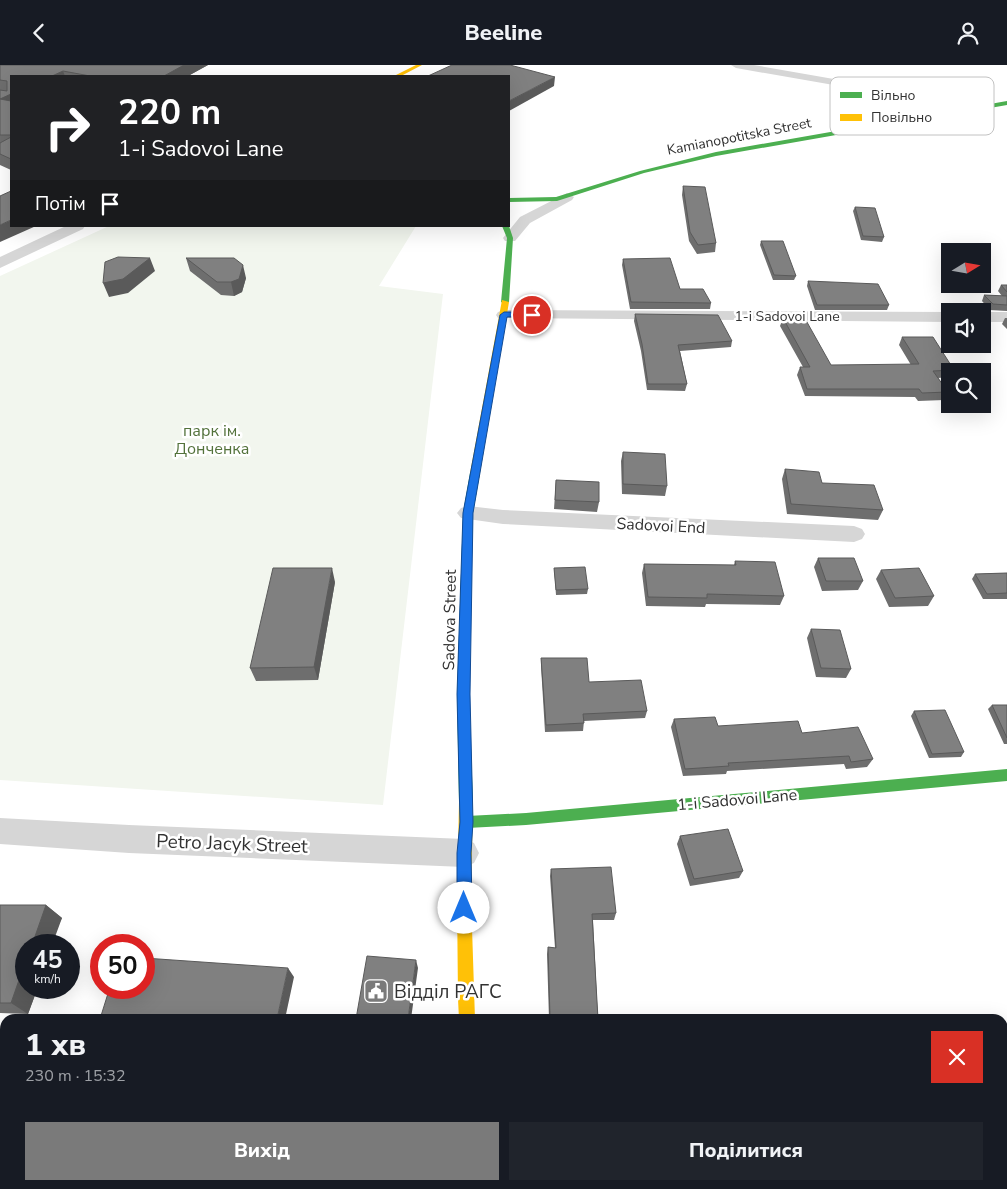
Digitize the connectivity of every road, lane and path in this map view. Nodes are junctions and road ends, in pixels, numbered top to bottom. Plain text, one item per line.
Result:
1 (420, 65) edge
2 (736, 65) edge
3 (399, 75) edge
4 (830, 81) edge
5 (1007, 103) edge
6 (994, 105) edge
7 (830, 135) edge
8 (567, 197) junction
9 (510, 200) edge
10 (76, 227) edge
11 (507, 232) edge
12 (0, 263) edge
13 (504, 315) junction
14 (941, 317) edge
15 (991, 317) edge
16 (1007, 317) edge
17 (468, 513) junction
18 (854, 534) dead end
19 (1007, 775) edge
20 (467, 822) junction
21 (0, 831) edge
22 (464, 853) junction
23 (467, 1014) edge

1 - 3 street
2 - 4 street
5 - 6 street, Kamianopotitska Street
7 - 8 street, Kamianopotitska Street
8 - 9 street, Kamianopotitska Street
8 - 11 street
10 - 12 street
11 - 13 street, Sadova Street
13 - 14 street, 1-i Sadovoi Lane
13 - 17 street, Sadova Street
15 - 16 street
17 - 18 street, Sadovoi End
17 - 20 street, Sadova Street
19 - 20 street, 1-i Sadovoi Lane
20 - 22 street, Sadova Street
21 - 22 street, Petro Jacyk Street
22 - 23 street, Sadova Street

